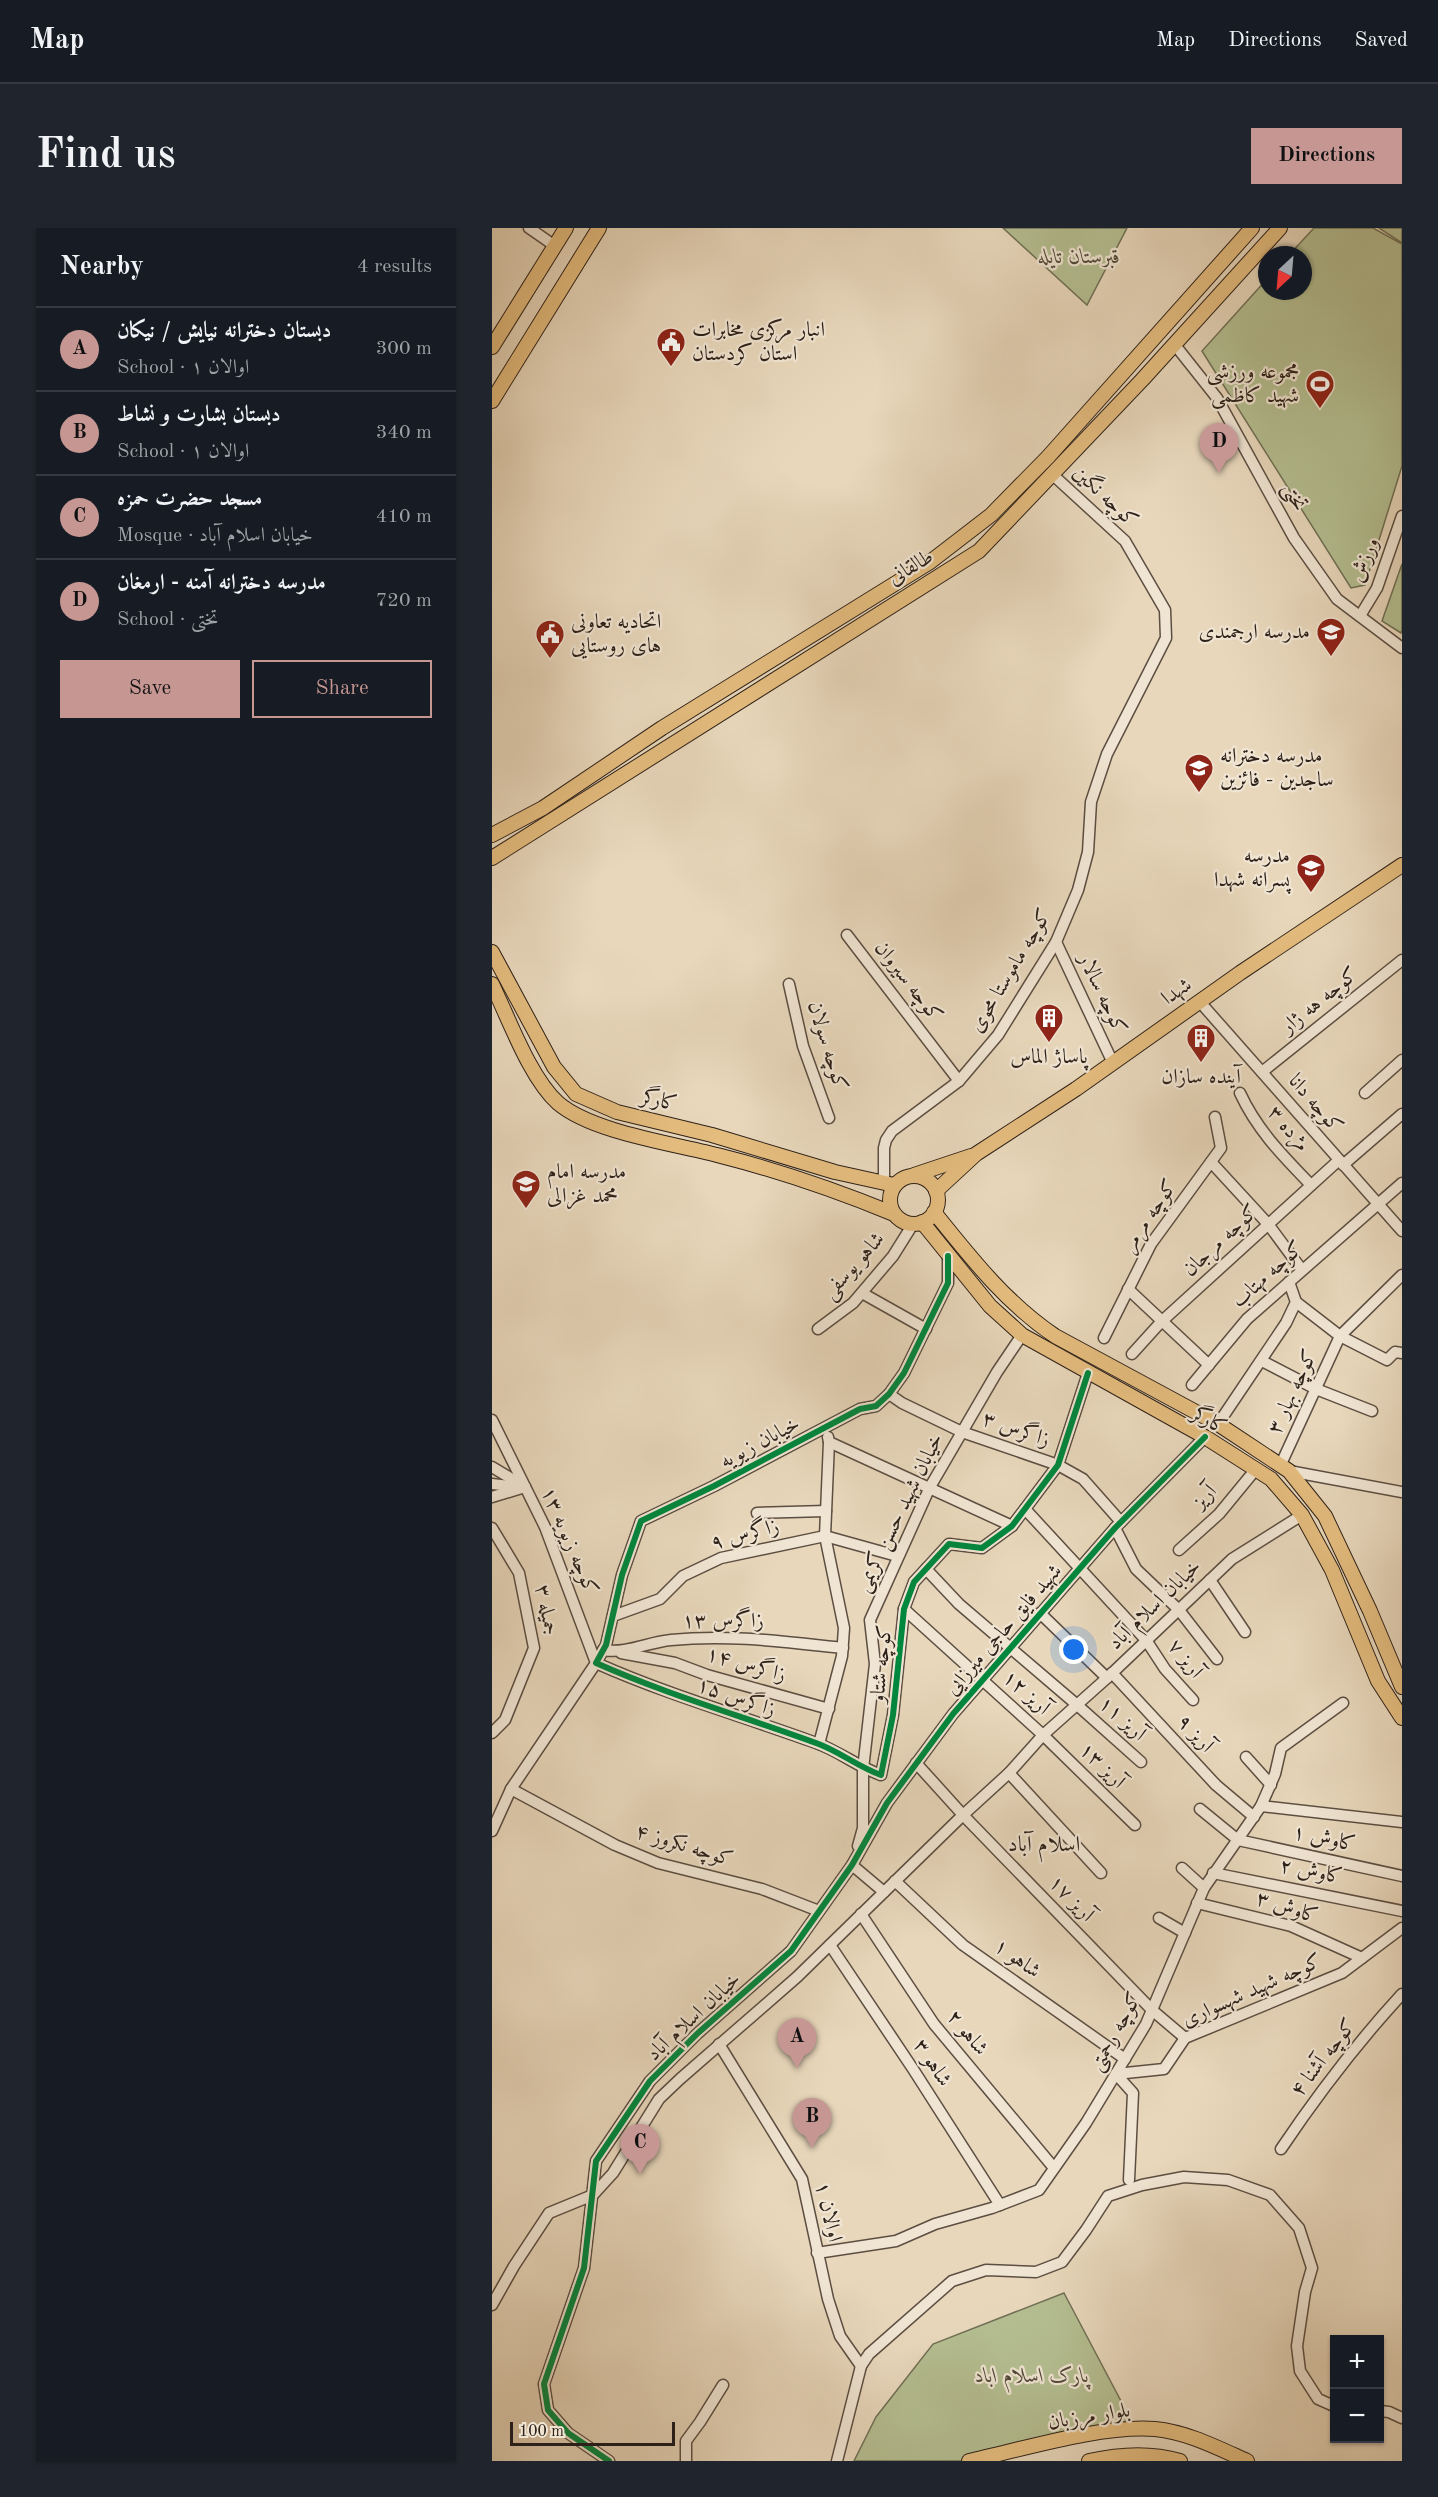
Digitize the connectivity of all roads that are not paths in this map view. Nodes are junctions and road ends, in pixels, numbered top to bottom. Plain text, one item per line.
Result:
1 (529, 228) edge
2 (566, 228) edge
3 (599, 228) edge
4 (1252, 228) edge
5 (1280, 228) edge
6 (555, 246) junction
7 (1160, 333) junction
8 (1175, 345) junction
9 (492, 347) edge
10 (492, 401) edge
11 (1053, 475) junction
12 (1402, 516) edge
13 (1164, 610) joint
14 (1360, 616) junction
15 (1402, 648) edge
16 (626, 752) junction
17 (634, 767) junction
18 (492, 835) edge
19 (492, 858) edge
20 (1402, 866) edge
21 (847, 935) dead end
22 (1056, 942) junction
23 (492, 952) edge
24 (1402, 960) edge
25 (492, 984) edge
26 (789, 984) dead end
27 (1200, 1002) junction
28 (1402, 1060) edge
29 (1113, 1063) junction
30 (1262, 1072) junction
31 (959, 1081) junction
32 (1240, 1093) dead end
33 (1365, 1093) dead end
34 (1402, 1114) edge
35 (1215, 1117) dead end
36 (830, 1118) dead end
37 (976, 1154) junction
38 (1211, 1162) junction
39 (1341, 1162) junction
40 (914, 1175) junction
41 (1402, 1183) edge
42 (889, 1184) junction
43 (1311, 1185) junction
44 (936, 1191) junction
45 (1378, 1203) junction
46 (934, 1212) junction
47 (894, 1214) junction
48 (918, 1223) junction
49 (1268, 1224) junction
50 (1402, 1231) edge
51 (948, 1256) junction
52 (1302, 1270) junction
53 (1402, 1275) edge
54 (1289, 1282) junction
55 (1128, 1289) junction
56 (862, 1293) junction
57 (1296, 1302) junction
58 (1161, 1322) junction
59 (818, 1329) dead end
60 (926, 1329) junction
61 (1022, 1335) junction
62 (1341, 1336) junction
63 (1104, 1338) dead end
64 (1402, 1353) edge
65 (1132, 1354) dead end
66 (1262, 1361) junction
67 (1209, 1365) junction
68 (1088, 1373) junction
69 (1192, 1385) dead end
70 (1316, 1389) junction
71 (889, 1394) junction
72 (1372, 1411) dead end
73 (492, 1420) edge
74 (1218, 1424) junction
75 (826, 1426) junction
76 (962, 1432) junction
77 (1205, 1437) junction
78 (829, 1442) junction
79 (1058, 1465) junction
80 (492, 1467) edge
81 (1285, 1468) junction
82 (1256, 1469) junction
83 (492, 1484) edge
84 (525, 1487) junction
85 (930, 1487) junction
86 (1402, 1492) edge
87 (492, 1497) edge
88 (1025, 1509) junction
89 (826, 1511) junction
90 (757, 1513) dead end
91 (1302, 1515) junction
92 (1118, 1525) junction
93 (1012, 1526) junction
94 (492, 1528) edge
95 (825, 1536) junction
96 (1179, 1550) dead end
97 (897, 1556) junction
98 (1080, 1567) junction
99 (926, 1569) junction
100 (1210, 1580) junction
101 (904, 1609) junction
102 (1179, 1610) junction
103 (1040, 1613) junction
104 (613, 1616) junction
105 (1245, 1632) dead end
106 (1146, 1641) junction
107 (1010, 1647) junction
108 (843, 1648) junction
109 (603, 1650) junction
110 (616, 1652) junction
111 (1217, 1659) dead end
112 (596, 1663) junction
113 (1110, 1675) junction
114 (982, 1680) junction
115 (1402, 1687) edge
116 (1193, 1700) dead end
117 (1343, 1703) dead end
118 (1076, 1704) junction
119 (830, 1709) junction
120 (1402, 1718) edge
121 (492, 1733) edge
122 (1043, 1735) junction
123 (819, 1744) junction
124 (1246, 1757) dead end
125 (1141, 1762) dead end
126 (916, 1763) junction
127 (863, 1769) junction
128 (1009, 1773) junction
129 (1271, 1785) junction
130 (511, 1789) junction
131 (1261, 1806) junction
132 (1200, 1809) dead end
133 (963, 1815) junction
134 (1254, 1817) junction
135 (1402, 1822) edge
136 (1135, 1825) dead end
137 (492, 1831) edge
138 (1238, 1840) junction
139 (852, 1865) junction
140 (1182, 1868) dead end
141 (1101, 1873) dead end
142 (1213, 1873) junction
143 (1402, 1876) edge
144 (895, 1881) junction
145 (1204, 1888) junction
146 (884, 1892) junction
147 (1197, 1903) junction
148 (819, 1911) junction
149 (1402, 1911) edge
150 (861, 1914) junction
151 (1159, 1918) dead end
152 (1402, 1928) edge
153 (1185, 1933) junction
154 (830, 1945) junction
155 (1362, 1958) junction
156 (1402, 1994) edge
157 (1152, 2010) junction
158 (1185, 2038) junction
159 (719, 2044) junction
160 (1125, 2059) junction
161 (1116, 2074) junction
162 (1281, 2149) dead end
163 (1054, 2168) junction
164 (1129, 2180) dead end
165 (593, 2195) junction
166 (1000, 2205) junction
167 (817, 2253) junction
168 (492, 2305) edge
169 (861, 2366) junction
170 (723, 2385) dead end
171 (1330, 2404) edge
172 (1384, 2411) edge
173 (1402, 2418) edge
174 (609, 2461) edge
175 (686, 2461) edge
176 (837, 2461) edge
177 (969, 2461) edge
178 (1089, 2461) edge
179 (1180, 2461) edge
180 (1247, 2461) edge

1 - 6 street
2 - 6 main road
3 - 10 main road
4 - 7 main road, طالقانی
5 - 8 main road, طالقانی
6 - 9 main road
7 - 8 main road
7 - 16 main road, طالقانی
8 - 11 main road, طالقانی
8 - 14 street, تختی
11 - 13 street, کوچه نگین
11 - 17 main road, طالقانی
12 - 14 street, ورزش
13 - 22 street, کوچه ماموستا محوی
14 - 15 street, تختی
16 - 17 main road
16 - 18 main road, طالقانی
17 - 19 main road, طالقانی
20 - 27 main road, شهدا
21 - 31 street, کوچه سیروان
22 - 29 street, کوچه سالار
22 - 31 street, کوچه ماموستا محوی
23 - 42 main road, کارگر
24 - 30 street, کوچه هه ژار
25 - 47 main road, کارگر
26 - 36 street, کوچه سولان
27 - 29 main road, شهدا
27 - 30 street, کوچه دانا
28 - 33 street
29 - 37 main road, شهدا
30 - 39 street, کوچه دانا
31 - 42 street, کوچه ماموستا محوی
32 - 43 street, مژده ۳
34 - 39 street, کوچه مرجان
35 - 38 street, کوچه مرمر
37 - 40 main road
37 - 44 main road
38 - 49 street
38 - 55 street, کوچه مرمر
39 - 43 street, کوچه مرجان
39 - 45 street, کوچه دانا
40 - 42 main road
40 - 44 main road
41 - 45 street, کوچه مهتاب
42 - 47 main road
43 - 49 street, کوچه مرجان
44 - 46 main road
45 - 50 street, کوچه دانا
45 - 52 street, کوچه مهتاب
46 - 48 main road
46 - 74 main road, کارگر
47 - 48 main road
48 - 51 main road, کارگر
48 - 56 street, شاهو یوسفی
49 - 52 street
49 - 58 street, کوچه مرجان
51 - 60 street, خیابان زیویه
51 - 61 main road, کارگر
52 - 54 street, کوچه مهتاب
53 - 62 street, کوچه بهار ۳
54 - 57 street
54 - 67 street, کوچه مهتاب
55 - 58 street
55 - 63 street, کوچه مرمر
56 - 59 street, شاهو یوسفی
56 - 60 street
57 - 62 street
57 - 66 street
58 - 65 street, کوچه مرجان
58 - 67 street
60 - 71 street, خیابان زیویه
61 - 68 main road, کارگر
61 - 76 street, خیابان شهید حسن کریمی
62 - 64 street
62 - 70 street, کوچه بهار ۳
66 - 70 street
66 - 74 street
67 - 69 street, کوچه مهتاب
68 - 77 main road, کارگر
68 - 79 street, کوچه شتاو
70 - 72 street
70 - 81 street, کوچه بهار ۳
71 - 75 street, خیابان زیویه
71 - 76 street, زاگرس ۳
73 - 84 street, کوچه زیویه ۱۳
74 - 77 main road
74 - 81 main road, کارگر
75 - 78 street
75 - 104 street, خیابان زیویه
76 - 79 street, زاگرس ۳
76 - 85 street, خیابان شهید حسن کریمی
77 - 82 main road, کارگر
77 - 92 street, شهید فایق حاجی میرزایی
78 - 85 street
78 - 89 street
79 - 88 street, کوچه شتاو
79 - 92 street, زاگرس ۳
80 - 84 street
81 - 86 street
81 - 115 main road, کارگر
82 - 91 main road, کارگر
82 - 96 street, آریز
83 - 84 street
84 - 87 street
84 - 112 street, کوچه زیویه ۱۳
85 - 93 street
85 - 97 street, خیابان شهید حسن کریمی
88 - 93 street, کوچه شتاو
88 - 98 street, آریز ۷
89 - 90 street
89 - 95 street
91 - 100 street, خیابان اسلام آباد
91 - 120 main road, کارگر
92 - 98 street, شهید فایق حاجی میرزایی
92 - 102 street, زاگرس ۳
93 - 99 street, کوچه شتاو
94 - 121 street, جمیله ۳
95 - 97 street, زاگرس ۹
95 - 104 street, زاگرس ۹
95 - 108 street
97 - 127 street, خیابان شهید حسن کریمی
98 - 103 street, شهید فایق حاجی میرزایی
98 - 106 street, آریز ۷
99 - 101 street, کوچه شتاو
99 - 107 street, آریز ۱۱
100 - 102 street, خیابان اسلام آباد
100 - 105 street
101 - 114 street, آریز ۱۲
101 - 127 street, کوچه شتاو
102 - 106 street, خیابان اسلام آباد
102 - 111 street, زاگرس ۳
103 - 107 street, شهید فایق حاجی میرزایی
103 - 113 street, آریز ۹
104 - 109 street, خیابان زیویه
106 - 113 street, خیابان اسلام آباد
106 - 116 street, آریز ۷
107 - 114 street, شهید فایق حاجی میرزایی
107 - 118 street, آریز ۱۱
108 - 110 street, زاگرس ۱۳
108 - 119 street
109 - 110 street, زاگرس ۱۳
109 - 112 street, خیابان زیویه
110 - 119 street, زاگرس ۱۴
112 - 123 street, زاگرس ۱۵
112 - 130 street
113 - 118 street, خیابان اسلام آباد
113 - 134 street, آریز ۹
114 - 122 street, آریز ۱۲
114 - 126 street, شهید فایق حاجی میرزایی
117 - 129 street, کوچه رحمتی
118 - 122 street, خیابان اسلام آباد
118 - 125 street, آریز ۱۱
119 - 123 street
122 - 128 street, خیابان اسلام آباد
122 - 136 street, آریز ۱۳
123 - 127 street, زاگرس ۱۵
124 - 129 street
126 - 133 street, آریز ۱۷
126 - 139 street, شهید فایق حاجی میرزایی
127 - 139 street, خیابان شهید حسن کریمی
128 - 133 street, خیابان اسلام آباد
128 - 141 street
129 - 131 street, کوچه رحمتی
130 - 137 street
130 - 148 street, کوچه نکروز ۴
131 - 134 street, کوچه رحمتی
131 - 135 street
132 - 138 street
133 - 144 street, خیابان اسلام آباد
133 - 157 street, آریز ۱۷
134 - 138 street, کوچه رحمتی
138 - 142 street, کوچه رحمتی
138 - 143 street, کاوش ۱
139 - 146 street
139 - 148 street, خیابان اسلام آباد
140 - 145 street
142 - 145 street, کوچه رحمتی
142 - 149 street, کاوش ۲
144 - 146 street, خیابان اسلام آباد
144 - 160 street, شاهو ۱
145 - 147 street, کوچه رحمتی
146 - 150 street, خیابان اسلام آباد
147 - 153 street, کوچه رحمتی
147 - 155 street, کاوش ۳
148 - 165 street, خیابان اسلام آباد
150 - 154 street, خیابان اسلام آباد
150 - 163 street, شاهو ۲
151 - 153 street
152 - 155 street, کوچه شهید شهسواری
153 - 157 street, کوچه رحمتی
154 - 159 street, خیابان اسلام آباد
154 - 166 street, شاهو ۳
155 - 158 street, کوچه شهید شهسواری
156 - 162 street, کوچه آشنا ۴
157 - 158 street, آریز ۱۷
157 - 160 street, کوچه رحمتی
158 - 161 street, کوچه شهید شهسواری
159 - 165 street, خیابان اسلام آباد
159 - 167 street, اوالان ۱
160 - 161 street, کوچه رحمتی
161 - 163 street, کوچه رحمتی
161 - 164 street
163 - 166 street, کوچه رحمتی
165 - 168 street
165 - 174 street, خیابان اسلام آباد
166 - 167 street, کوچه رحمتی
167 - 169 street, اوالان ۱
169 - 171 street
169 - 176 street
170 - 175 street
172 - 173 street
177 - 180 main road, بلوار مرزبان
178 - 179 main road

